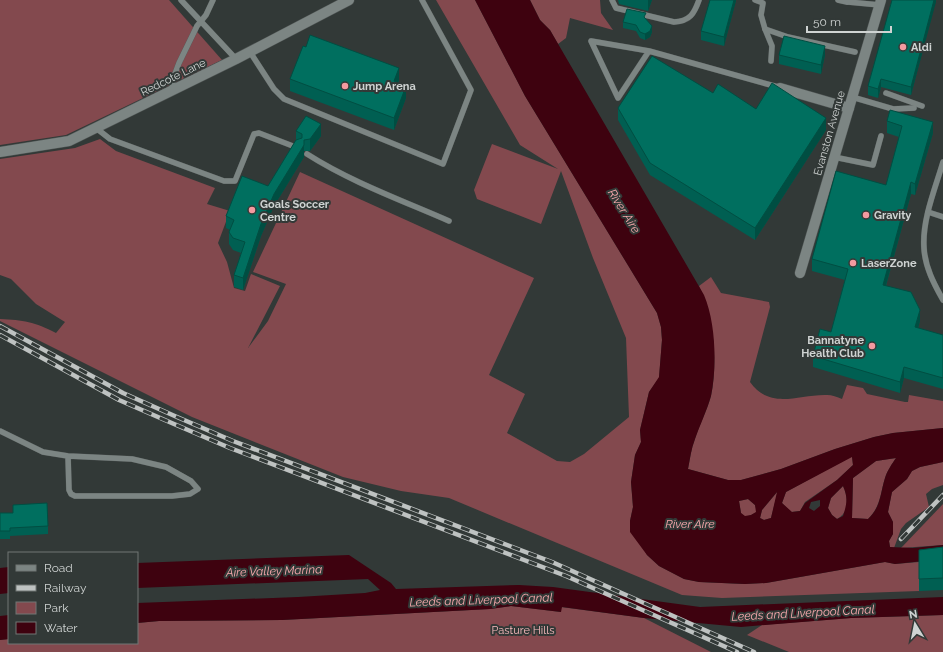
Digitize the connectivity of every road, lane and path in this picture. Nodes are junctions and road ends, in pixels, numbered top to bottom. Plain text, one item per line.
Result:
1 (181, 0) edge
2 (212, 0) edge
3 (349, 0) edge
4 (422, 0) edge
5 (612, 0) edge
6 (699, 0) edge
7 (755, 0) edge
8 (838, 0) edge
9 (846, 1) edge
10 (880, 2) edge
11 (201, 21) junction
12 (765, 29) junction
13 (649, 51) junction
14 (250, 52) junction
15 (855, 52) dead end
16 (236, 59) junction
17 (771, 61) dead end
18 (780, 88) joint
19 (172, 91) junction
20 (886, 93) dead end
21 (852, 96) junction
22 (922, 106) dead end
23 (849, 108) junction
24 (914, 108) dead end
25 (96, 128) junction
26 (881, 136) dead end
27 (298, 148) edge
28 (0, 152) edge
29 (307, 154) dead end
30 (834, 157) junction
31 (943, 162) edge
32 (928, 212) junction
33 (943, 217) edge
34 (449, 221) dead end
35 (800, 273) dead end
36 (943, 300) edge
37 (1, 434) edge
38 (68, 456) junction

1 - 11 lane
2 - 11 lane
3 - 14 street, Redcote Lane
4 - 14 lane
5 - 6 lane
7 - 12 lane
8 - 9 lane
9 - 10 lane
10 - 21 street, Evanston Avenue
11 - 16 lane
11 - 19 lane
12 - 15 lane
12 - 17 lane
13 - 13 lane
13 - 18 lane
14 - 16 street, Redcote Lane
16 - 19 street, Redcote Lane
18 - 23 street
19 - 25 street, Redcote Lane
20 - 22 lane
21 - 23 street, Evanston Avenue
21 - 24 lane
23 - 30 street, Evanston Avenue
25 - 27 lane
25 - 28 street, Redcote Lane
26 - 30 lane
29 - 34 lane
30 - 35 street, Evanston Avenue
31 - 32 lane
32 - 33 lane
32 - 36 lane
37 - 38 lane
38 - 38 lane

